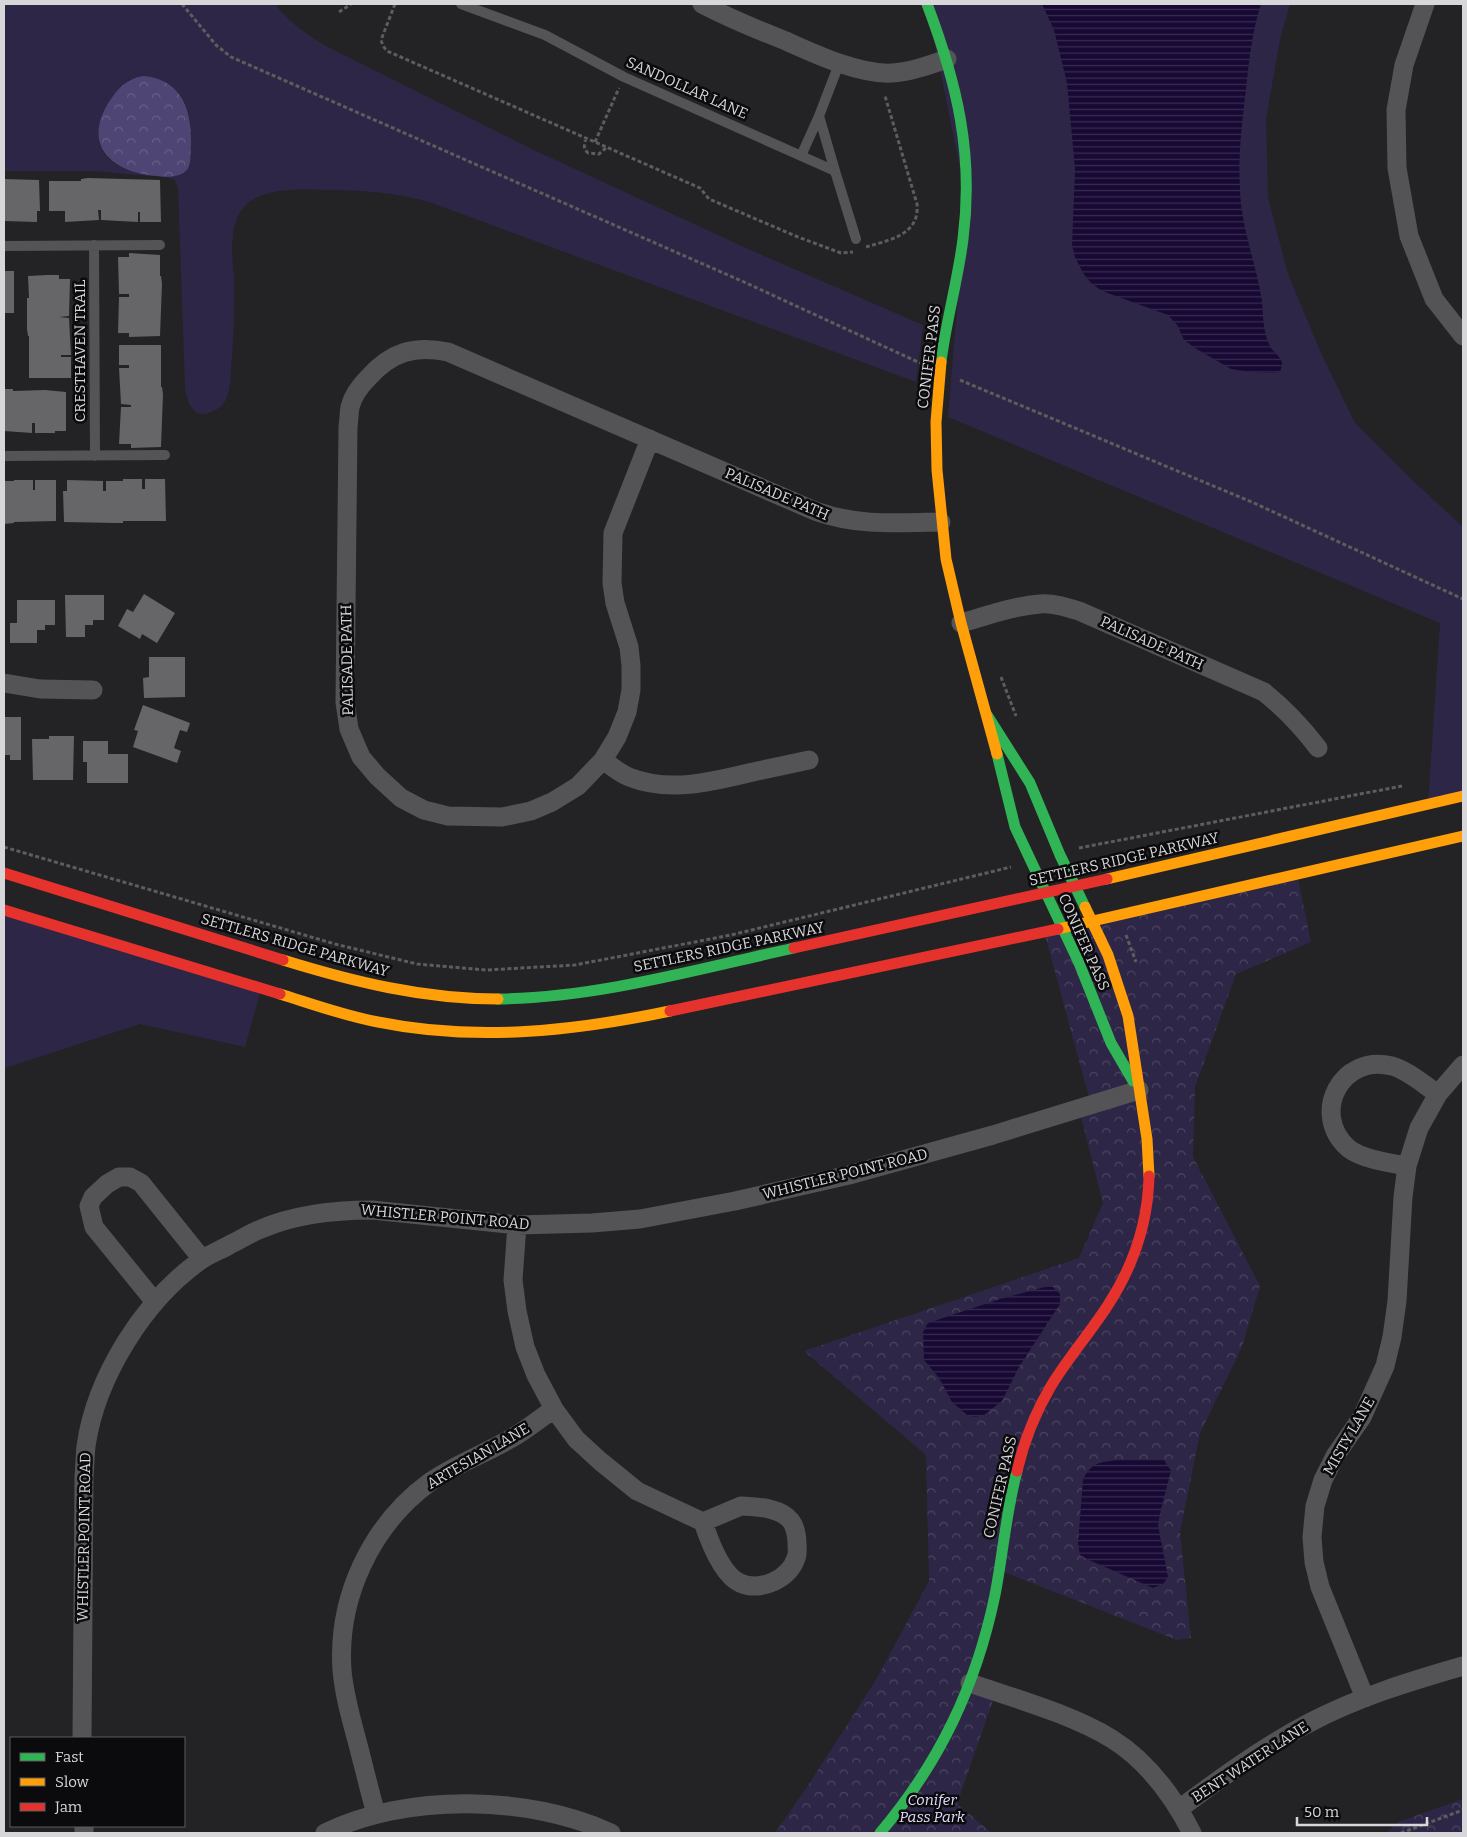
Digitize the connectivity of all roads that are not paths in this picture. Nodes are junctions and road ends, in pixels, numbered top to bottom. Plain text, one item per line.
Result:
1 (461, 4) edge
2 (702, 4) edge
3 (927, 4) edge
4 (1424, 4) edge
5 (947, 59) junction
6 (840, 64) junction
7 (819, 116) junction
8 (801, 156) junction
9 (836, 171) junction
10 (856, 239) dead end
11 (94, 245) junction
12 (160, 245) dead end
13 (4, 246) edge
14 (1463, 336) edge
15 (650, 439) junction
16 (165, 455) dead end
17 (4, 456) edge
18 (95, 456) junction
19 (941, 522) junction
20 (960, 623) junction
21 (4, 683) edge
22 (93, 690) dead end
23 (987, 715) junction
24 (1318, 748) dead end
25 (603, 760) junction
26 (809, 760) dead end
27 (1463, 796) edge
28 (1463, 836) edge
29 (4, 873) edge
30 (1075, 887) junction
31 (1046, 893) junction
32 (4, 910) edge
33 (1093, 921) junction
34 (1062, 927) junction
35 (1463, 1065) edge
36 (1139, 1090) junction
37 (1438, 1094) junction
38 (1406, 1166) junction
39 (517, 1225) junction
40 (202, 1259) junction
41 (155, 1302) junction
42 (554, 1409) junction
43 (703, 1522) junction
44 (1463, 1666) edge
45 (970, 1683) junction
46 (1365, 1698) junction
47 (82, 1737) edge
48 (1179, 1808) junction
49 (376, 1814) junction
50 (325, 1833) edge
51 (611, 1833) edge
52 (880, 1833) edge
53 (1192, 1833) edge

1 - 8 lane, SANDOLLAR LANE
2 - 6 street
3 - 5 street, CONIFER PASS
4 - 14 street
5 - 6 street
5 - 19 street, CONIFER PASS
6 - 7 lane
7 - 8 lane
7 - 9 lane
8 - 9 lane, SANDOLLAR LANE
9 - 10 lane
11 - 12 lane
11 - 13 lane
11 - 18 lane, CRESTHAVEN TRAIL
15 - 19 street, PALISADE PATH
15 - 25 street, PALISADE PATH
15 - 25 street, PALISADE PATH
16 - 18 lane
17 - 18 lane
19 - 20 street, CONIFER PASS
20 - 23 street, CONIFER PASS
20 - 24 street, PALISADE PATH
21 - 22 street
23 - 30 street, CONIFER PASS
23 - 31 street, CONIFER PASS
25 - 26 street
27 - 30 street, SETTLERS RIDGE PARKWAY
28 - 33 street
29 - 31 street, SETTLERS RIDGE PARKWAY
30 - 31 street, SETTLERS RIDGE PARKWAY
30 - 33 street, CONIFER PASS
31 - 34 street, CONIFER PASS
32 - 34 street
33 - 34 street
33 - 36 street, CONIFER PASS
34 - 36 street, CONIFER PASS
35 - 37 street, MISTY LANE
36 - 39 street, WHISTLER POINT ROAD
36 - 45 street, CONIFER PASS
37 - 38 street, MISTY LANE
37 - 38 street
38 - 46 street, MISTY LANE
39 - 40 street, WHISTLER POINT ROAD
39 - 42 street
40 - 41 street, WHISTLER POINT ROAD
40 - 41 street
41 - 47 street, WHISTLER POINT ROAD
42 - 43 street
42 - 49 street, ARTESIAN LANE
43 - 43 street
44 - 46 street, BENT WATER LANE
45 - 48 street
45 - 52 street, CONIFER PASS
46 - 48 street, BENT WATER LANE
48 - 53 street
49 - 50 street
49 - 51 street

